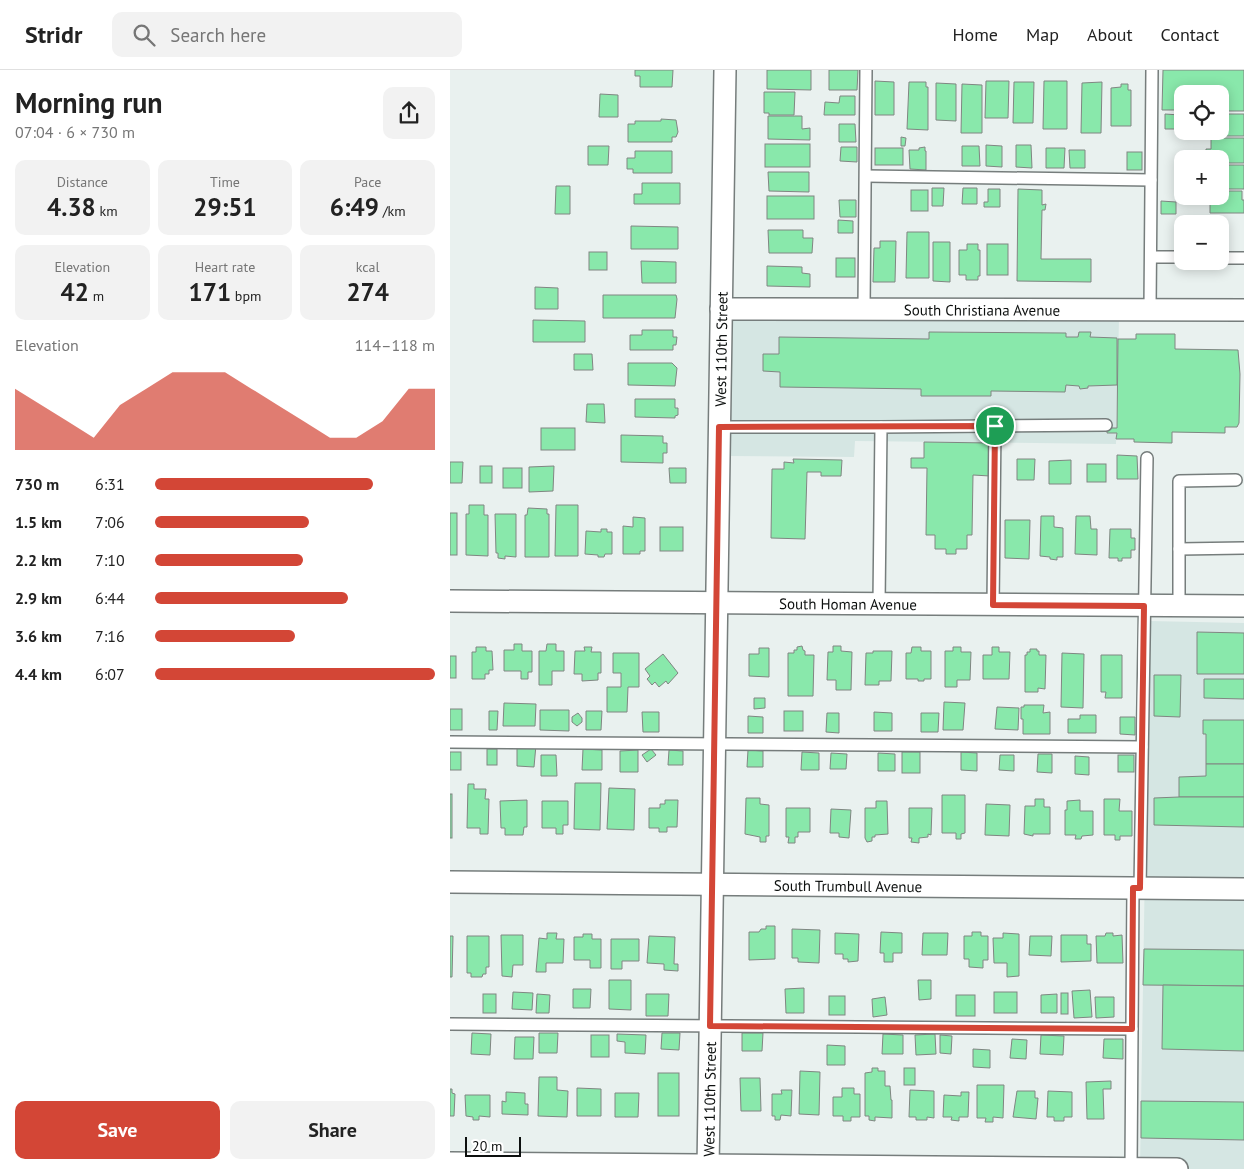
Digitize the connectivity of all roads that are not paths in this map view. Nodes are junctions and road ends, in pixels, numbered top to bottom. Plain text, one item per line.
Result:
1 (724, 70) edge
2 (866, 70) edge
3 (1152, 70) edge
4 (866, 176) junction
5 (1151, 180) junction
6 (1151, 257) junction
7 (1174, 257) edge
8 (1229, 258) edge
9 (1244, 258) edge
10 (721, 309) junction
11 (864, 309) junction
12 (1150, 309) junction
13 (1244, 310) edge
14 (1106, 425) dead end
15 (995, 426) junction
16 (719, 427) junction
17 (881, 427) junction
18 (1147, 458) dead end
19 (1236, 480) dead end
20 (1244, 548) edge
21 (1179, 549) junction
22 (450, 601) edge
23 (716, 603) junction
24 (879, 604) junction
25 (993, 605) junction
26 (1144, 606) junction
27 (1244, 606) edge
28 (1179, 607) junction
29 (450, 742) edge
30 (714, 744) junction
31 (1142, 747) junction
32 (450, 882) edge
33 (712, 884) junction
34 (1136, 888) junction
35 (1244, 889) edge
36 (450, 1024) edge
37 (710, 1026) junction
38 (1132, 1029) junction
39 (450, 1163) edge
40 (708, 1167) edge
41 (1131, 1169) edge
42 (1177, 1169) edge

1 - 10 street, West 110th Street
2 - 4 lane
3 - 5 lane
4 - 5 lane
4 - 11 lane
5 - 6 lane
6 - 7 lane
6 - 12 lane
8 - 9 lane
10 - 11 street, South Christiana Avenue
10 - 16 street, West 110th Street
11 - 12 street, South Christiana Avenue
12 - 13 street, South Christiana Avenue
14 - 15 lane
15 - 17 lane
15 - 25 lane
16 - 17 lane
16 - 23 street, West 110th Street
17 - 24 lane
18 - 26 lane
19 - 21 lane
20 - 21 lane
21 - 28 lane
22 - 23 street, South Homan Avenue
23 - 24 street, South Homan Avenue
23 - 30 street, West 110th Street
24 - 25 street, South Homan Avenue
25 - 26 street, South Homan Avenue
26 - 28 street, South Homan Avenue
26 - 31 lane
27 - 28 street, South Homan Avenue
29 - 30 lane
30 - 31 lane
30 - 33 street, West 110th Street
31 - 34 lane
32 - 33 street, South Trumbull Avenue
33 - 34 street, South Trumbull Avenue
33 - 37 street, West 110th Street
34 - 35 street, South Trumbull Avenue
34 - 38 lane
36 - 37 lane
37 - 38 lane
37 - 40 street, West 110th Street
38 - 41 lane
39 - 40 street
40 - 41 street
41 - 42 street

